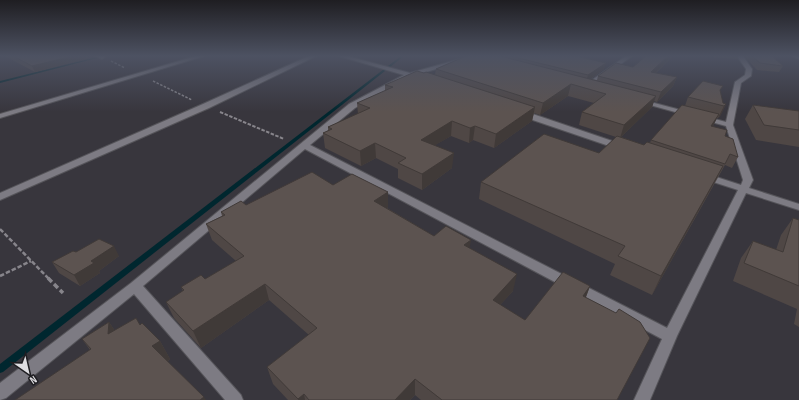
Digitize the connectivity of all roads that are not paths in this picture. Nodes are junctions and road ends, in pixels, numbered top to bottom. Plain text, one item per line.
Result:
1 (139, 75) edge
2 (272, 75) edge
3 (410, 75) joint
4 (599, 75) edge
5 (748, 75) edge
6 (425, 80) edge
7 (602, 90) edge
8 (632, 98) edge
9 (514, 110) edge
10 (0, 116) edge
11 (729, 124) junction
12 (304, 145) junction
13 (625, 148) edge
14 (700, 174) edge
15 (744, 189) junction
16 (0, 197) edge
17 (799, 207) edge
18 (135, 286) junction
19 (670, 336) junction
20 (0, 393) edge
21 (235, 400) edge
22 (642, 400) edge

1 - 10 street
2 - 16 street
3 - 6 street
3 - 12 street
4 - 7 street
5 - 11 street
8 - 11 street
9 - 13 street
11 - 15 street
12 - 18 street
12 - 19 street
14 - 15 street
15 - 17 street
15 - 19 street
18 - 20 street
18 - 21 street
19 - 22 street

